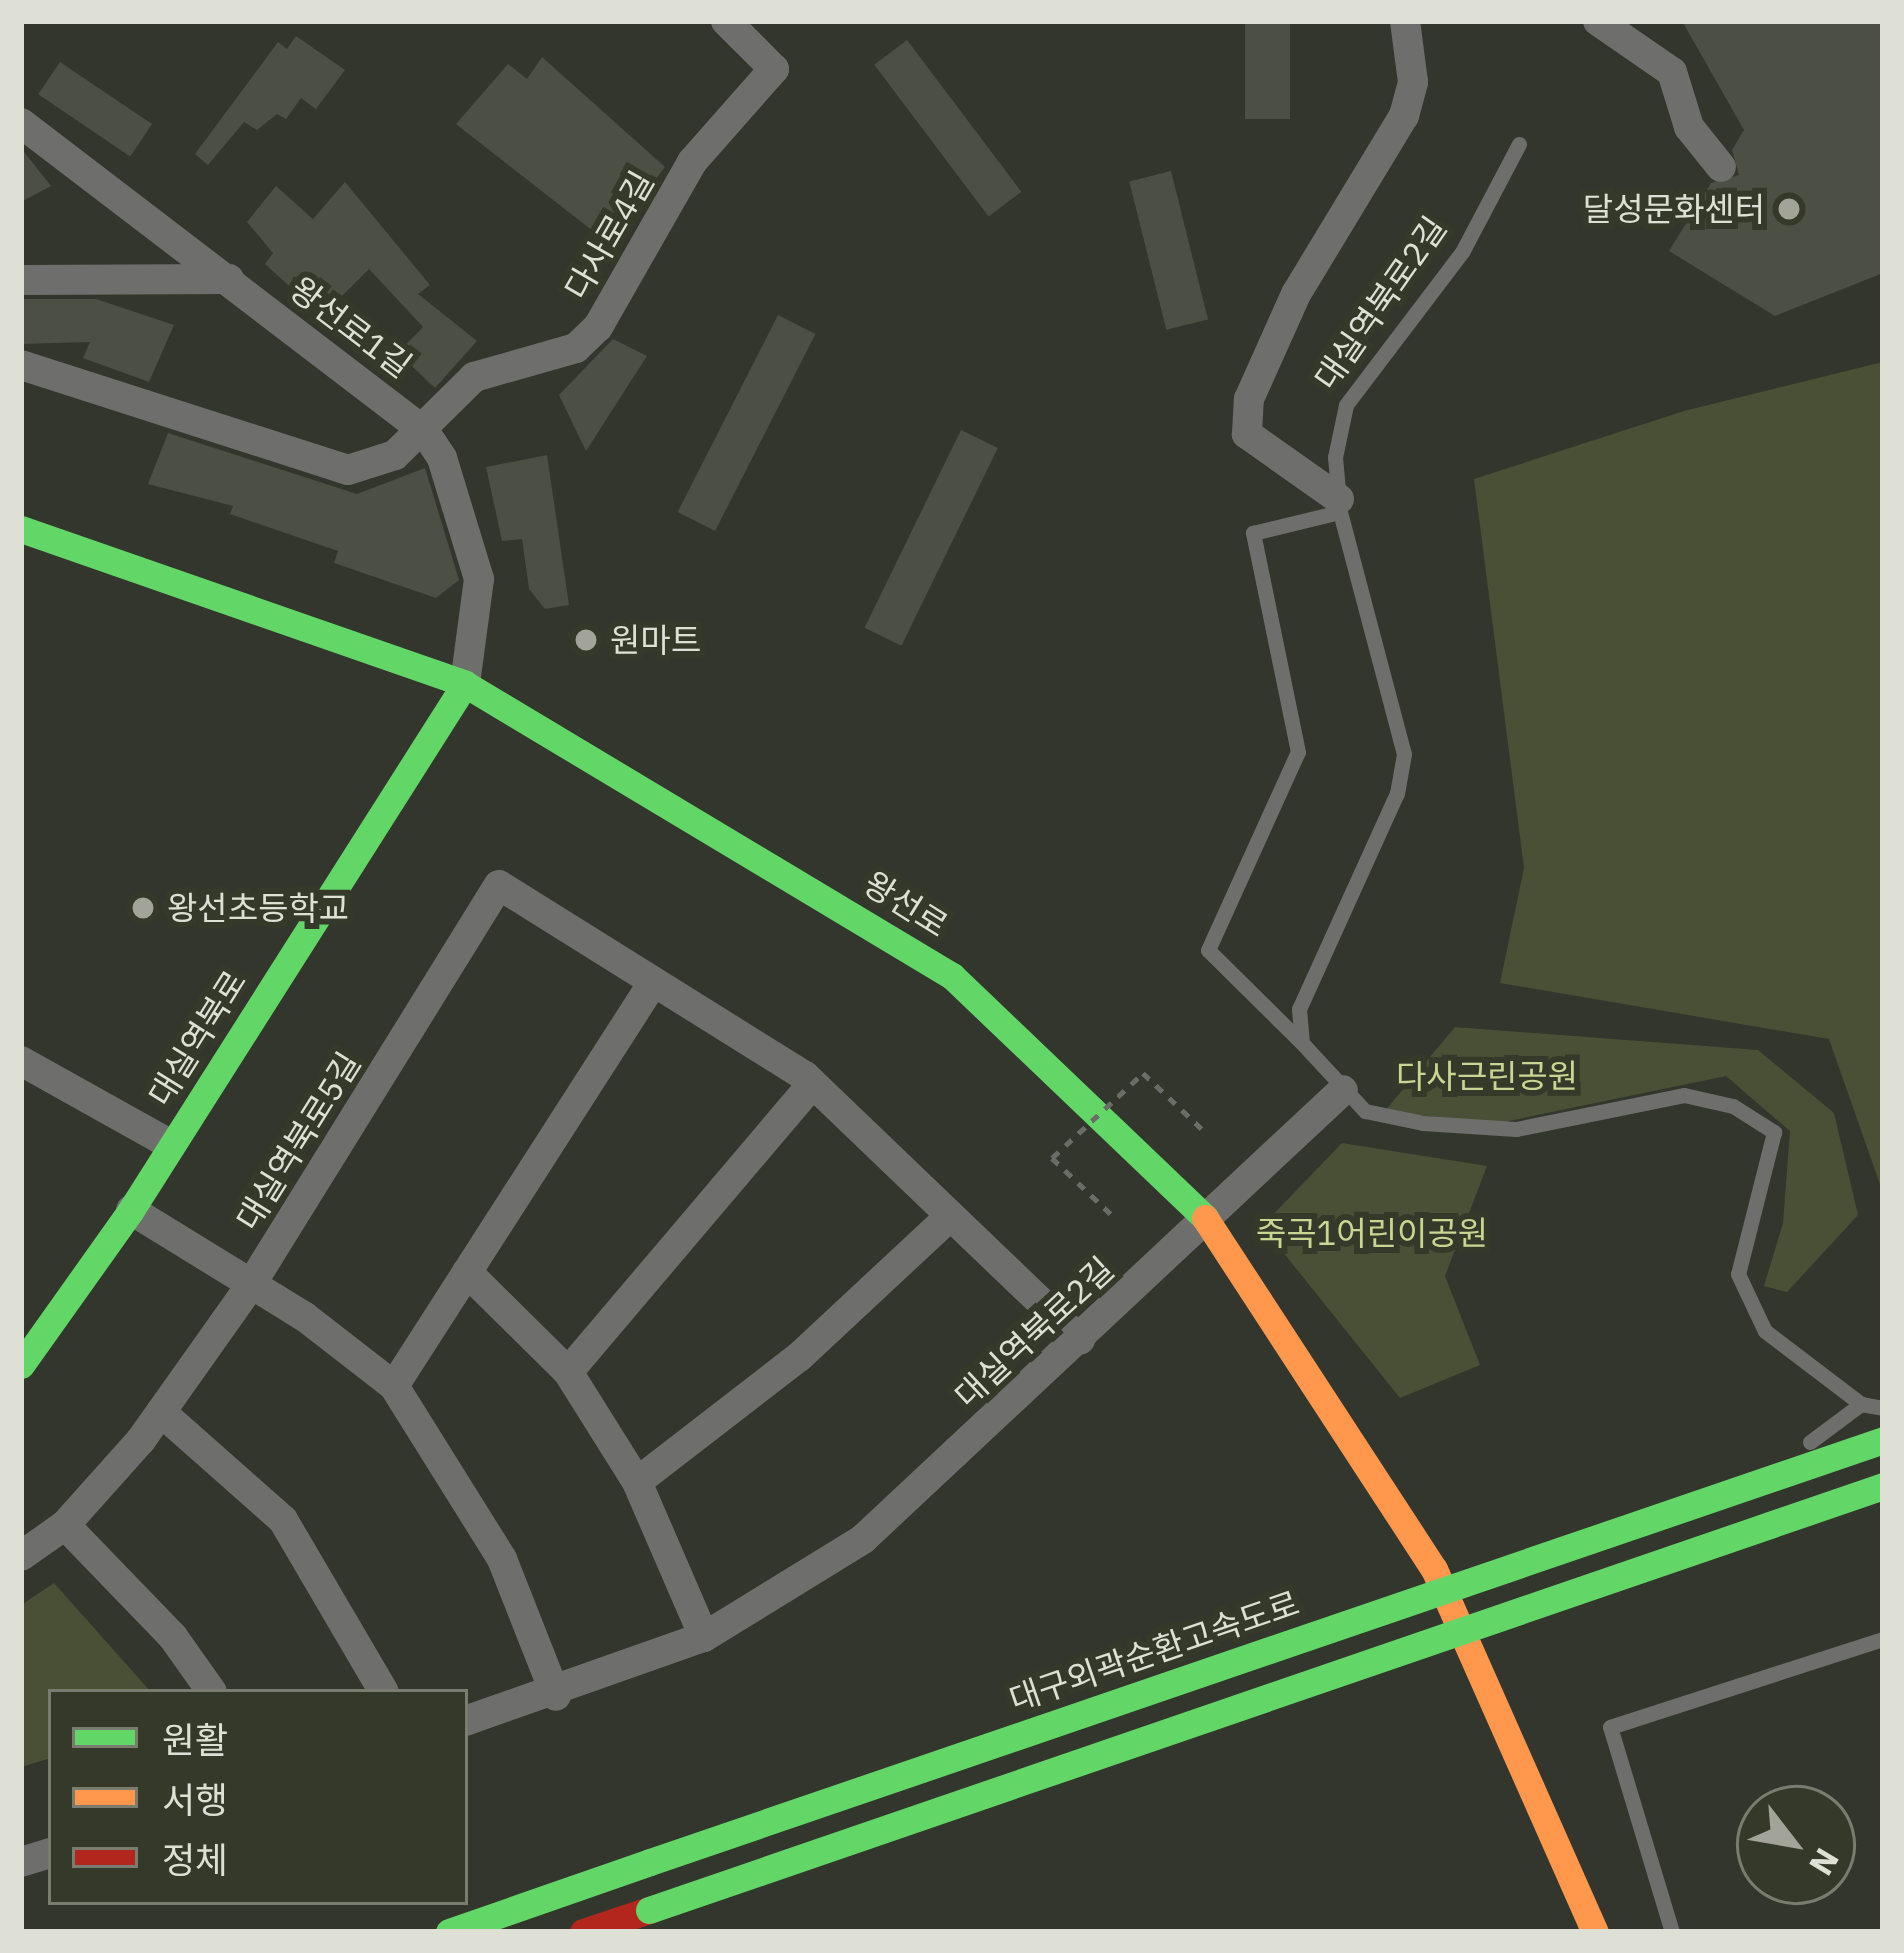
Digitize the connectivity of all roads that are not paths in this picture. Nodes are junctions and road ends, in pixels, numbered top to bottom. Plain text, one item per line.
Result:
1 (726, 21) edge
2 (1406, 21) edge
3 (1598, 21) edge
4 (21, 123) edge
5 (1519, 144) dead end
6 (1721, 167) dead end
7 (229, 279) junction
8 (21, 280) edge
9 (21, 365) edge
10 (424, 431) junction
11 (1340, 506) junction
12 (21, 529) edge
13 (464, 684) junction
14 (653, 982) junction
15 (1302, 1042) junction
16 (21, 1061) edge
17 (812, 1084) junction
18 (1343, 1090) junction
19 (171, 1144) junction
20 (130, 1210) junction
21 (949, 1217) junction
22 (1206, 1219) junction
23 (467, 1272) junction
24 (252, 1283) junction
25 (1080, 1340) junction
26 (21, 1365) edge
27 (568, 1372) junction
28 (394, 1386) junction
29 (1861, 1403) junction
30 (1883, 1408) edge
31 (161, 1412) junction
32 (1883, 1440) edge
33 (637, 1482) junction
34 (1883, 1486) edge
35 (64, 1525) junction
36 (21, 1556) edge
37 (1454, 1610) junction
38 (704, 1637) junction
39 (1883, 1639) edge
40 (210, 1689) edge
41 (381, 1689) edge
42 (556, 1696) junction
43 (468, 1719) edge
44 (449, 1932) edge
45 (583, 1932) edge
46 (1595, 1932) edge
47 (1672, 1932) edge

1 - 10 street, 다사로4길
2 - 11 street
3 - 6 street
4 - 7 street, 왕선로1길
5 - 11 lane, 대실역북로2길
7 - 8 street
7 - 10 street, 왕선로1길
9 - 10 street
10 - 13 street, 왕선로1길
11 - 15 lane, 대실역북로2길
11 - 15 lane
12 - 13 main road, 왕선로
13 - 19 main road, 대실역북로
13 - 22 main road, 왕선로
14 - 17 street, 대실역북로5길
14 - 23 street
14 - 24 street, 대실역북로5길
15 - 18 lane
16 - 19 street
17 - 21 street, 대실역북로5길
17 - 27 street
18 - 22 street, 대실역북로2길
18 - 29 lane
19 - 20 main road, 대실역북로
20 - 24 street
20 - 26 main road, 대실역북로
21 - 25 street, 대실역북로5길
21 - 33 street
22 - 25 street, 대실역북로2길
22 - 37 main road, 왕선로
23 - 27 street
23 - 28 street
24 - 28 street
24 - 31 street, 대실역북로5길
25 - 38 street, 대실역북로2길
27 - 33 street
28 - 42 street
29 - 30 lane
29 - 37 lane
31 - 35 street, 대실역북로5길
31 - 41 street
32 - 44 main road, 대구외곽순환고속도로, bridge
33 - 38 street
34 - 45 main road, bridge
35 - 36 street, 대실역북로5길
35 - 40 street
37 - 46 main road, 왕선로
38 - 42 street, 대실역북로2길
39 - 47 lane
42 - 43 street, 대실역북로2길

